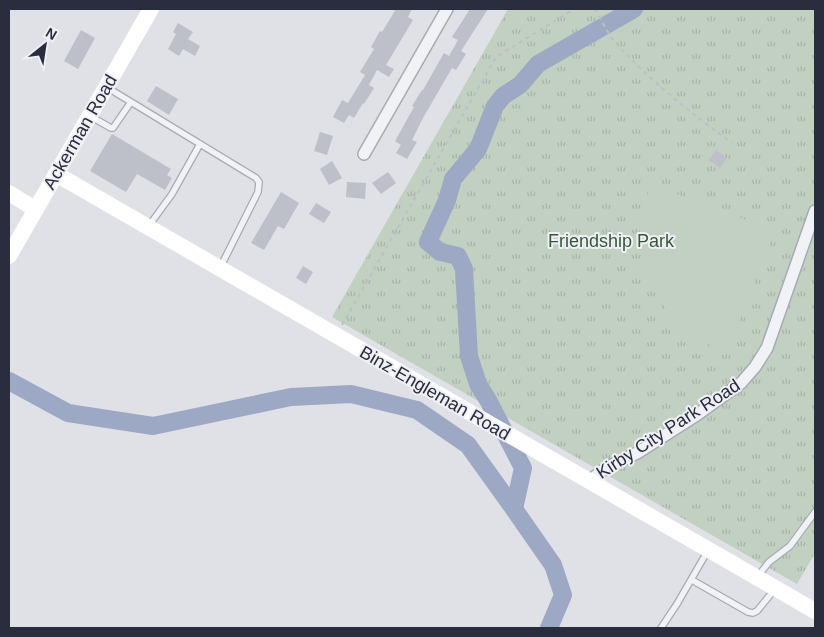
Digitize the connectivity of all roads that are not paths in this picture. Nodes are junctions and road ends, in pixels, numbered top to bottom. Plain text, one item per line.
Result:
1 (151, 9) edge
2 (447, 9) edge
3 (106, 87) junction
4 (131, 102) junction
5 (89, 116) junction
6 (200, 144) junction
7 (364, 154) dead end
8 (56, 174) junction
9 (9, 193) edge
10 (36, 209) junction
11 (815, 211) edge
12 (148, 227) junction
13 (9, 256) edge
14 (220, 268) junction
15 (588, 481) junction
16 (815, 512) edge
17 (708, 550) junction
18 (757, 578) junction
19 (692, 580) junction
20 (776, 589) junction
21 (814, 609) edge
22 (661, 628) edge

1 - 3 street, Ackerman Road
2 - 7 street
3 - 4 lane
3 - 5 street, Ackerman Road
4 - 5 lane
4 - 6 lane
5 - 8 street, Ackerman Road
6 - 12 lane
6 - 14 lane
8 - 10 street, Ackerman Road
8 - 12 street, Binz-Engleman Road
9 - 10 street
10 - 13 street, Ackerman Road
11 - 15 street, Kirby City Park Road
12 - 14 street, Binz-Engleman Road
14 - 15 street, Binz-Engleman Road
15 - 17 street, Binz-Engleman Road
16 - 18 lane
17 - 18 street, Binz-Engleman Road
17 - 19 lane
18 - 20 street, Binz-Engleman Road
19 - 20 lane
19 - 22 lane
20 - 21 street, Binz-Engleman Road

